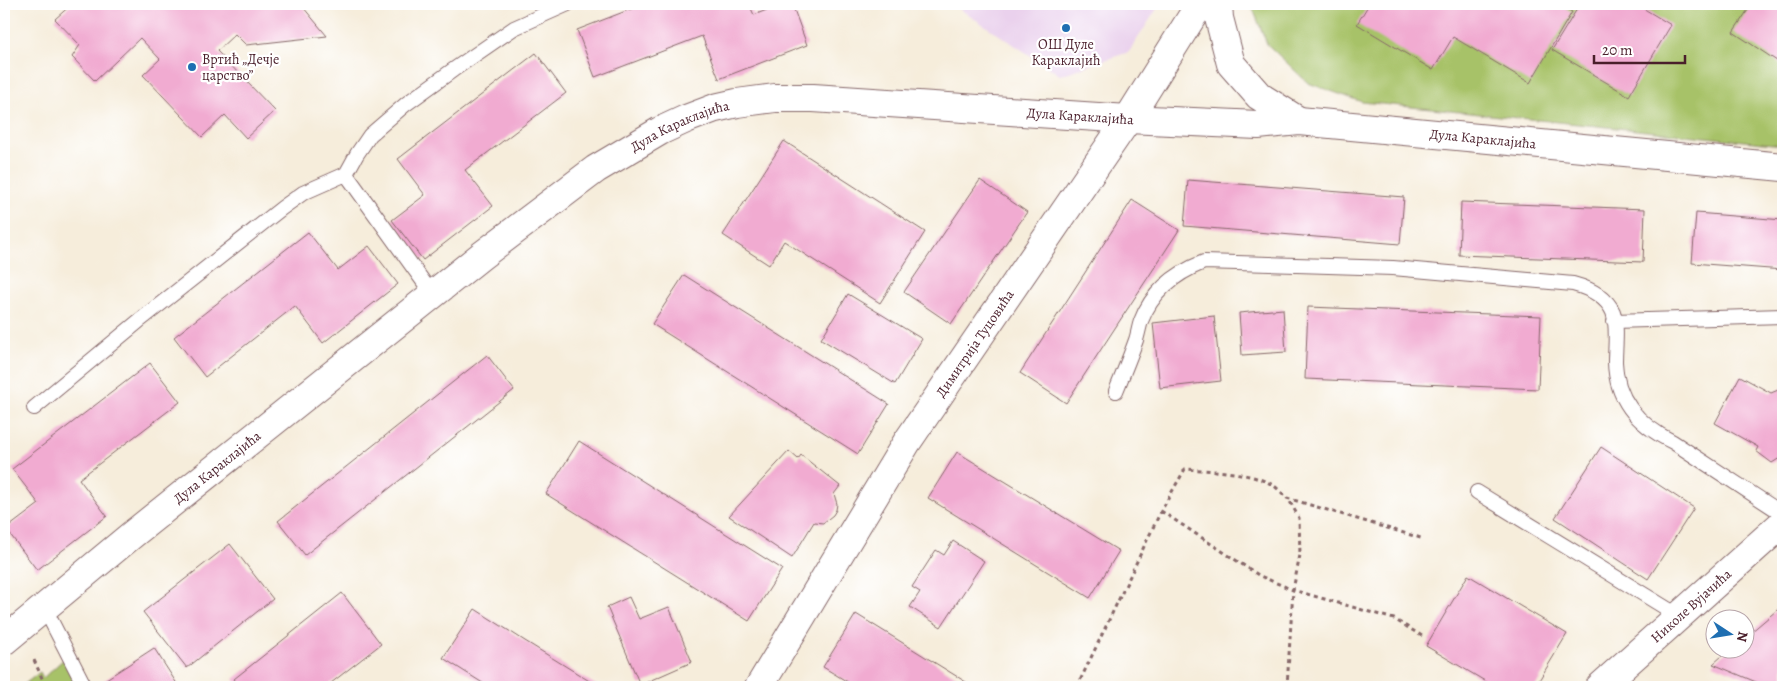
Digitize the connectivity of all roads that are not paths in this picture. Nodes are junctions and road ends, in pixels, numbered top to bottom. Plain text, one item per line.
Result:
1 (568, 4) edge
2 (1200, 4) edge
3 (1218, 4) edge
4 (1128, 119) junction
5 (1299, 122) junction
6 (1783, 168) edge
7 (346, 174) junction
8 (433, 295) junction
9 (1783, 316) edge
10 (1614, 322) junction
11 (1116, 391) dead end
12 (34, 408) dead end
13 (1477, 492) dead end
14 (1783, 514) edge
15 (1783, 523) edge
16 (44, 607) junction
17 (1679, 616) junction
18 (4, 641) edge
19 (85, 687) edge
20 (759, 687) edge
21 (1600, 687) edge

1 - 7 lane
2 - 4 street, Димитрија Туцовића
3 - 5 street
4 - 5 street, Дула Караклајића
4 - 8 street, Дула Караклајића
4 - 20 street, Димитрија Туцовића
5 - 6 street, Дула Караклајића
7 - 8 lane
7 - 12 lane
8 - 16 street, Дула Караклајића
9 - 10 lane
10 - 11 lane
10 - 14 lane
13 - 17 lane
15 - 17 street, Николе Вујачића
16 - 18 street, Дула Караклајића
16 - 19 lane
17 - 21 street, Николе Вујачића

